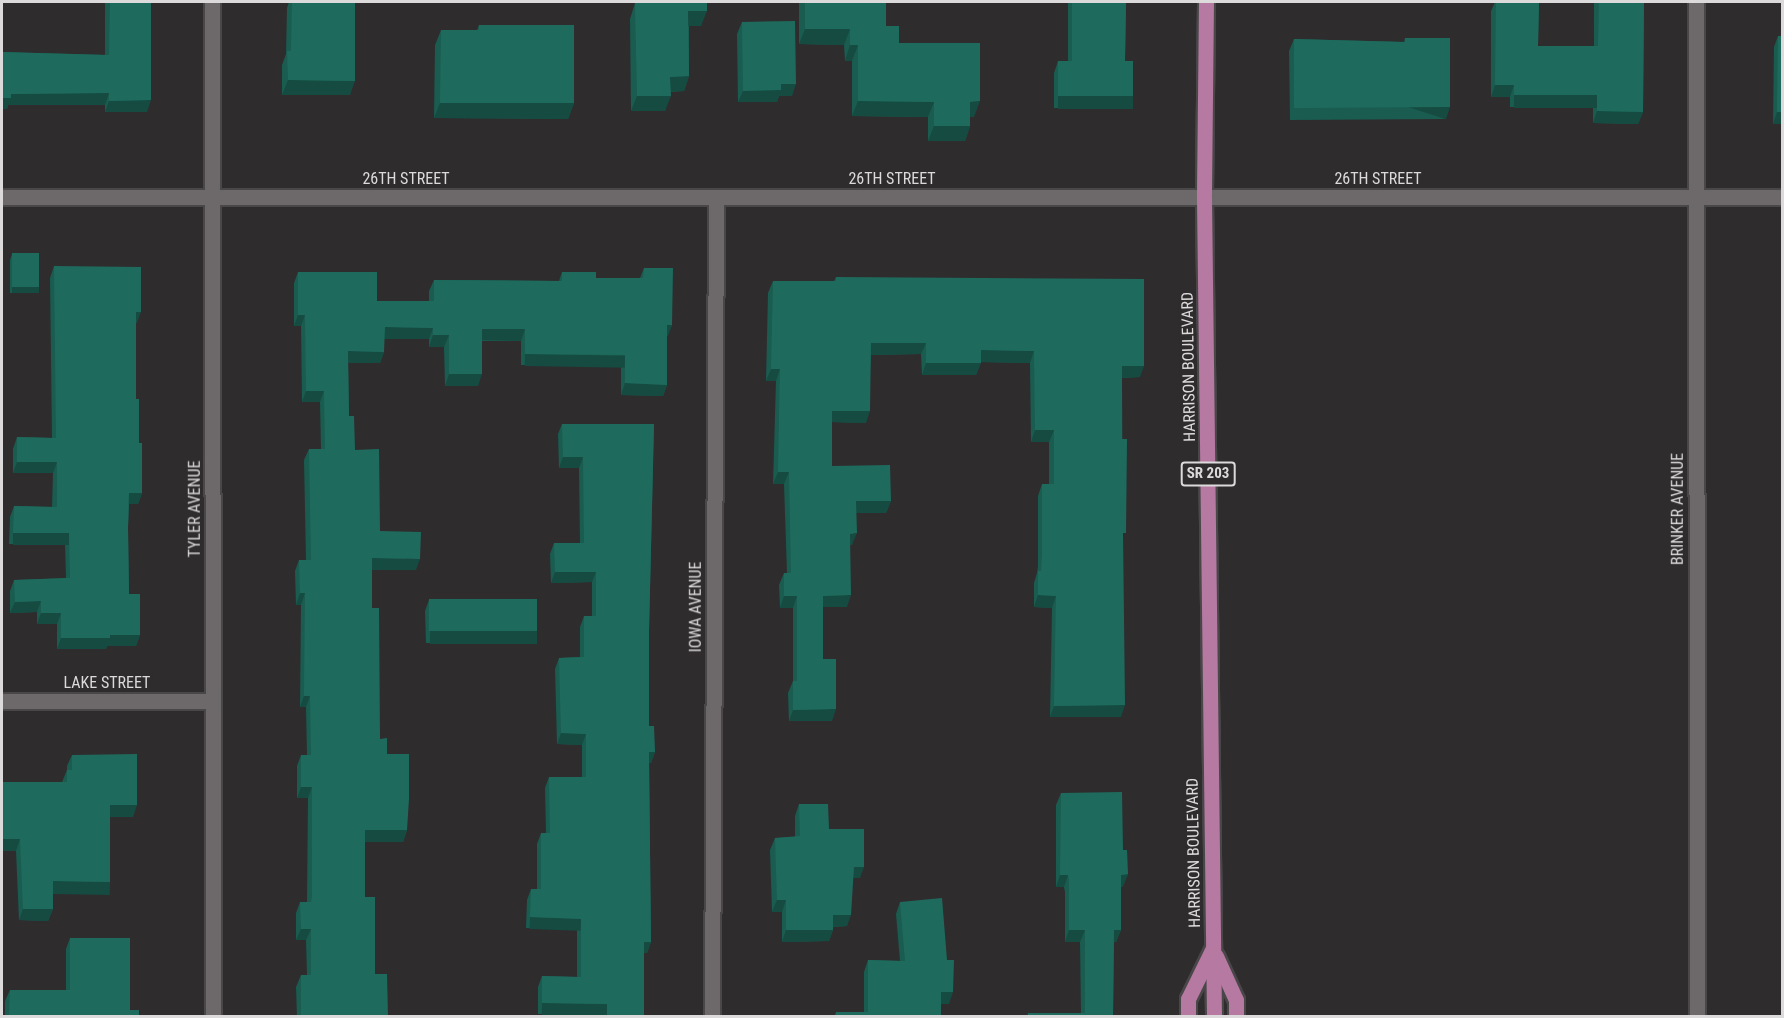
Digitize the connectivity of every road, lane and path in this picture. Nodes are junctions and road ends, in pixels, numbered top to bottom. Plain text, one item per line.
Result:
1 (212, 2) edge
2 (1206, 2) edge
3 (1696, 2) edge
4 (2, 197) edge
5 (213, 197) junction
6 (716, 197) junction
7 (1696, 197) junction
8 (1782, 197) edge
9 (1204, 198) junction
10 (2, 701) edge
11 (213, 701) junction
12 (1213, 947) junction
13 (213, 1017) edge
14 (712, 1017) edge
15 (1188, 1017) edge
16 (1214, 1017) edge
17 (1236, 1017) edge
18 (1697, 1017) edge

1 - 5 street, TYLER AVENUE
2 - 9 main road, HARRISON BOULEVARD / SR 203
3 - 7 street, BRINKER AVENUE
4 - 5 street, 26TH STREET
5 - 6 street, 26TH STREET
5 - 11 street, TYLER AVENUE
6 - 9 street, 26TH STREET
6 - 14 street, IOWA AVENUE
7 - 8 street, 26TH STREET
7 - 9 street, 26TH STREET
7 - 18 street, BRINKER AVENUE
9 - 12 main road, HARRISON BOULEVARD / SR 203
10 - 11 street, LAKE STREET
11 - 13 street, TYLER AVENUE
12 - 15 main road, HARRISON BOULEVARD / SR 203
12 - 16 main road
12 - 17 main road, HARRISON BOULEVARD / SR 203

